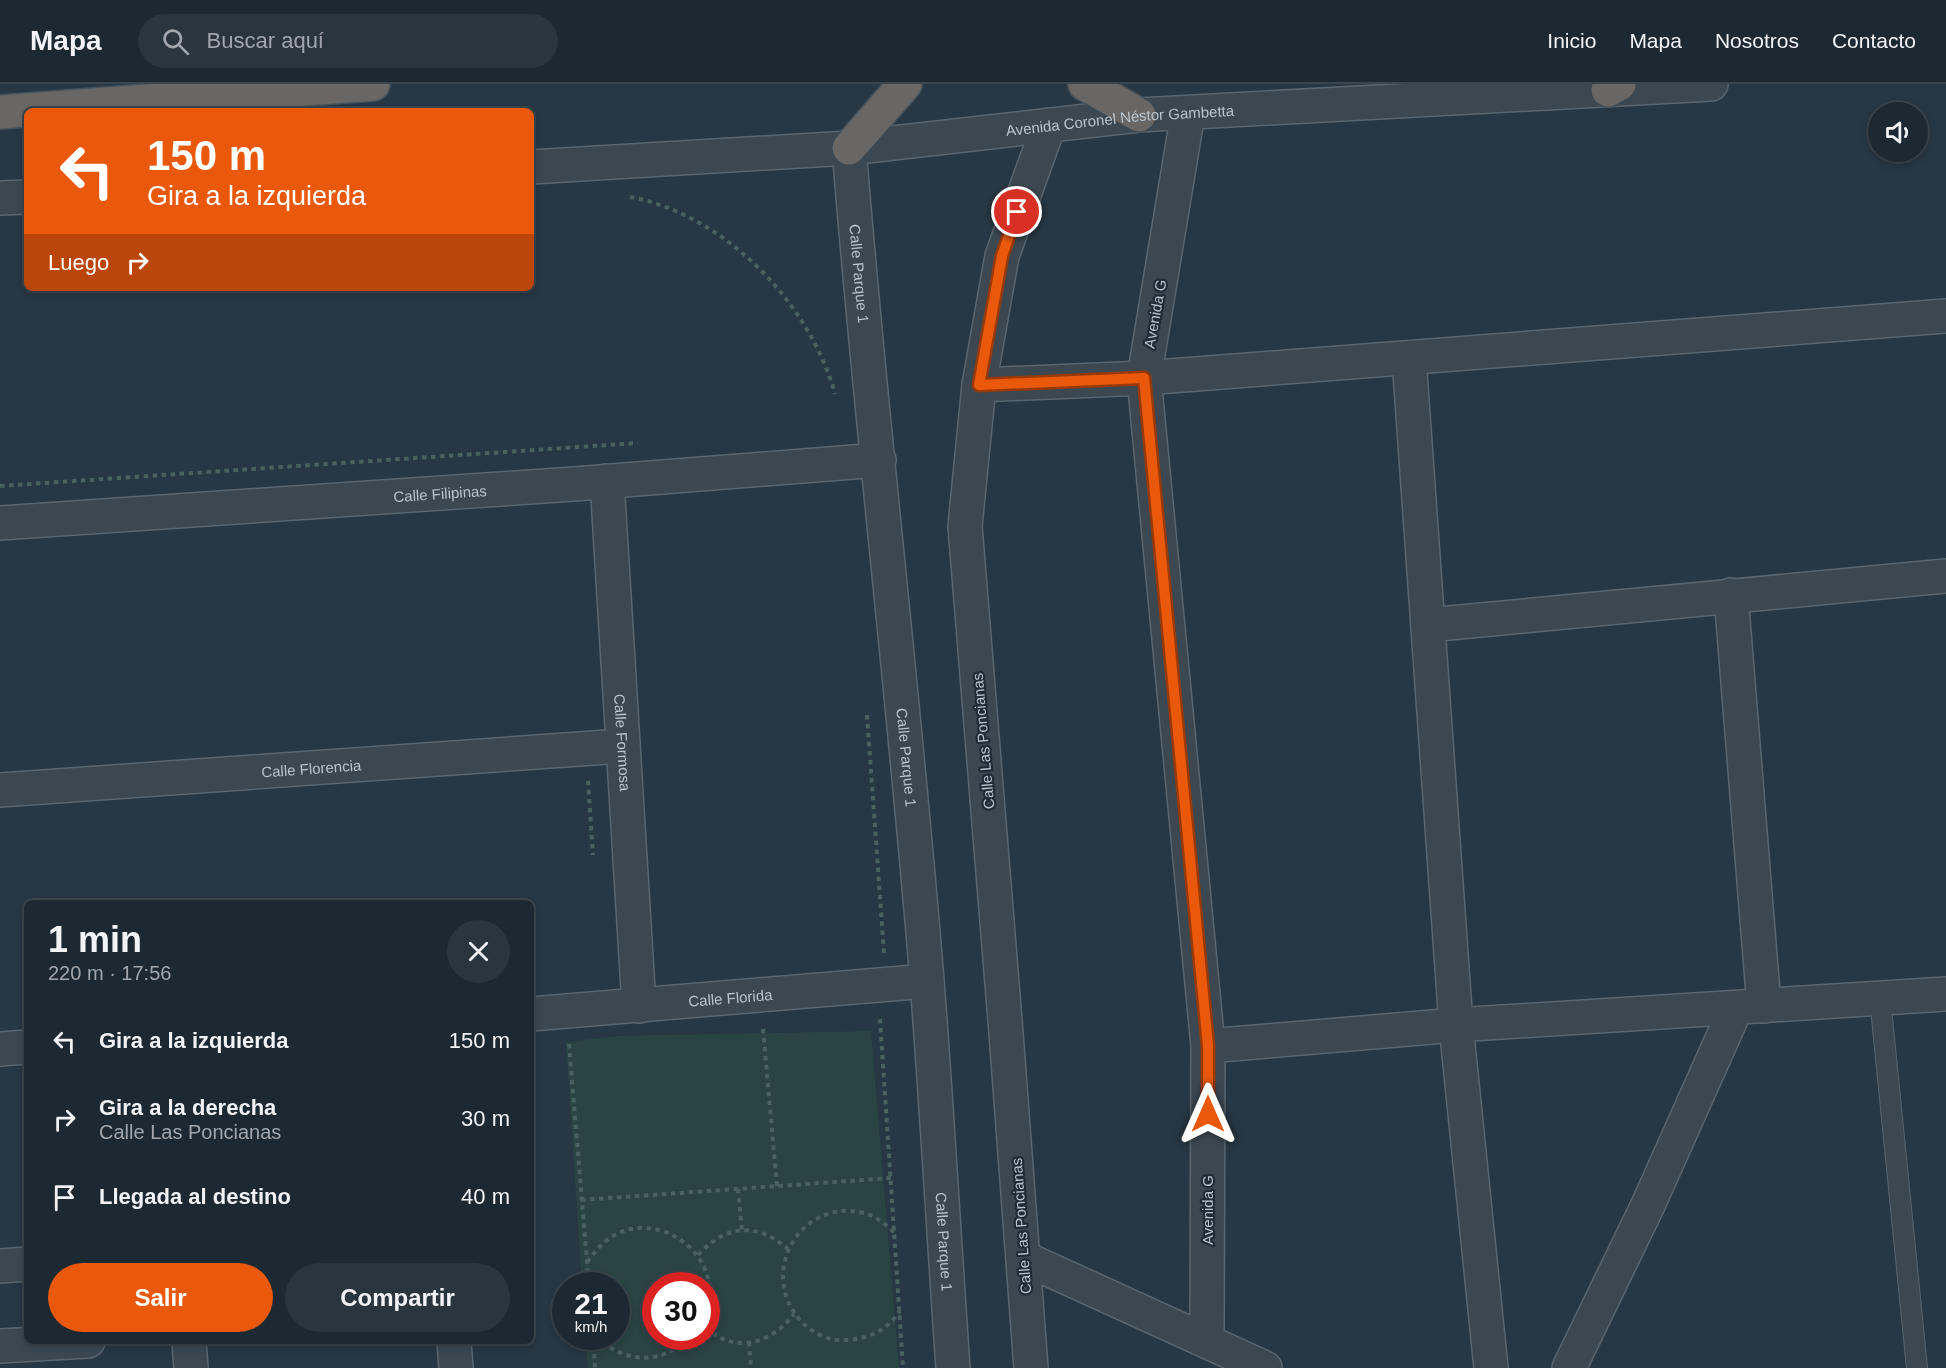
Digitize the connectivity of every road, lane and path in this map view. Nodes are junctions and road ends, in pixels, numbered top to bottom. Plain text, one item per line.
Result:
1 (373, 84) edge
2 (905, 84) edge
3 (1084, 84) edge
4 (1711, 84) edge
5 (1614, 87) edge
6 (53, 108) edge
7 (24, 110) edge
8 (0, 112) edge
9 (1188, 113) junction
10 (1139, 116) junction
11 (1049, 125) junction
12 (849, 148) junction
13 (534, 167) edge
14 (24, 196) edge
15 (627, 196) dead end
16 (0, 198) edge
17 (1946, 316) edge
18 (1409, 358) junction
19 (1144, 378) junction
20 (979, 385) junction
21 (836, 397) dead end
22 (645, 442) dead end
23 (879, 460) junction
24 (607, 481) junction
25 (0, 486) edge
26 (0, 523) edge
27 (1946, 576) edge
28 (1731, 595) junction
29 (1428, 625) junction
30 (867, 714) dead end
31 (622, 746) junction
32 (0, 790) edge
33 (884, 960) dead end
34 (927, 981) junction
35 (1946, 994) edge
36 (1880, 998) junction
37 (639, 1006) junction
38 (1750, 1007) junction
39 (534, 1014) edge
40 (879, 1021) dead end
41 (1456, 1025) junction
42 (763, 1029) dead end
43 (568, 1044) dead end
44 (1208, 1046) junction
45 (24, 1047) edge
46 (0, 1049) edge
47 (891, 1178) junction
48 (777, 1186) junction
49 (738, 1189) junction
50 (581, 1200) junction
51 (742, 1230) junction
52 (895, 1233) junction
53 (788, 1250) junction
54 (698, 1255) junction
55 (1024, 1258) junction
56 (587, 1263) junction
57 (24, 1264) edge
58 (0, 1266) edge
59 (588, 1272) edge
60 (706, 1272) edge
61 (900, 1311) junction
62 (794, 1314) junction
63 (720, 1336) edge
64 (1207, 1341) junction
65 (749, 1342) junction
66 (35, 1344) edge
67 (189, 1344) edge
68 (454, 1344) edge
69 (0, 1346) edge
70 (595, 1350) edge
71 (613, 1350) edge
72 (677, 1350) edge
73 (190, 1368) edge
74 (456, 1368) edge
75 (596, 1368) edge
76 (751, 1368) edge
77 (902, 1368) edge
78 (953, 1368) edge
79 (1031, 1368) edge
80 (1265, 1368) edge
81 (1491, 1368) edge
82 (1569, 1368) edge
83 (1917, 1368) edge

1 - 6 highway
2 - 12 highway
3 - 10 highway
4 - 5 street, Avenida Coronel Néstor Gambetta
5 - 9 street, Avenida Coronel Néstor Gambetta
7 - 8 highway
9 - 10 street, Avenida Coronel Néstor Gambetta
9 - 19 street, Avenida G
10 - 11 street, Avenida Coronel Néstor Gambetta
11 - 12 street, Avenida Coronel Néstor Gambetta
11 - 20 street, Calle Las Poncianas
12 - 13 street, Avenida Coronel Néstor Gambetta
12 - 23 street, Calle Parque 1
14 - 16 street
15 - 21 path
17 - 18 street
18 - 19 street
18 - 29 street
19 - 20 street
19 - 44 street, Avenida G
20 - 55 street, Calle Las Poncianas
22 - 25 path
23 - 24 street, Calle Filipinas
23 - 34 street, Calle Parque 1
24 - 26 street, Calle Filipinas
24 - 31 street, Calle Formosa
27 - 28 street
28 - 29 street
28 - 38 street
29 - 41 street
30 - 33 path
31 - 32 street, Calle Florencia
31 - 37 street, Calle Formosa
34 - 37 street, Calle Florida
34 - 78 street, Calle Parque 1
35 - 36 street
36 - 38 street
36 - 83 lane
37 - 39 street, Calle Florida
38 - 41 street
38 - 82 street
40 - 47 path
41 - 44 street
41 - 81 street
42 - 48 path
43 - 50 path
44 - 64 street, Avenida G
45 - 46 street
47 - 48 path
47 - 52 path
48 - 49 path
49 - 50 path
49 - 51 path
50 - 56 path
51 - 53 path
51 - 54 path
52 - 53 path
52 - 61 path
53 - 62 path
54 - 56 path
54 - 60 path
55 - 64 street
55 - 79 street, Calle Las Poncianas
56 - 59 path
57 - 58 street
61 - 62 path
61 - 77 path
62 - 65 path
63 - 65 path
64 - 80 street
65 - 76 path
66 - 69 street
67 - 73 street
68 - 74 street
70 - 75 path
71 - 72 path

